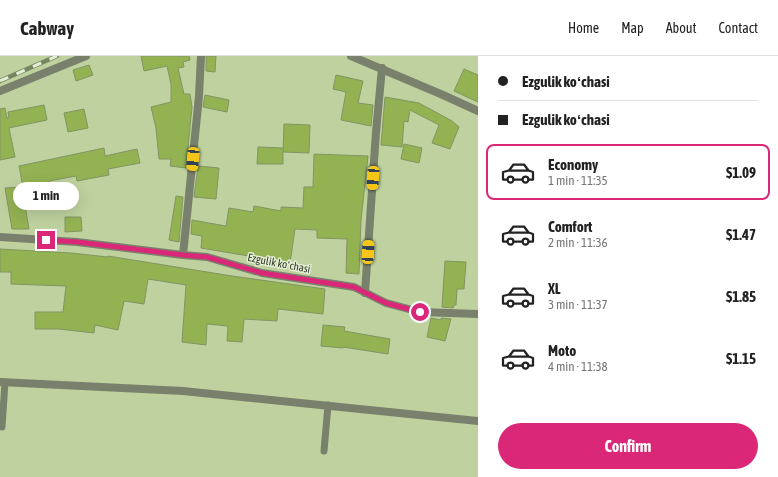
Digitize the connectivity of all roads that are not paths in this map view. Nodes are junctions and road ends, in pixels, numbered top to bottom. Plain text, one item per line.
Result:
1 (86, 56) edge
2 (201, 56) edge
3 (351, 56) edge
4 (382, 68) junction
5 (0, 92) edge
6 (478, 111) edge
7 (0, 237) edge
8 (183, 255) junction
9 (365, 293) junction
10 (478, 314) edge
11 (2, 382) edge
12 (328, 405) junction
13 (478, 421) edge
14 (2, 427) dead end
15 (324, 451) dead end

1 - 5 street
2 - 8 street
3 - 4 street
4 - 6 street
4 - 9 street
7 - 8 street, Ezgulik koʻchasi
8 - 9 street, Ezgulik koʻchasi
9 - 10 street, Ezgulik koʻchasi
11 - 12 street
11 - 14 lane
12 - 13 street
12 - 15 lane

